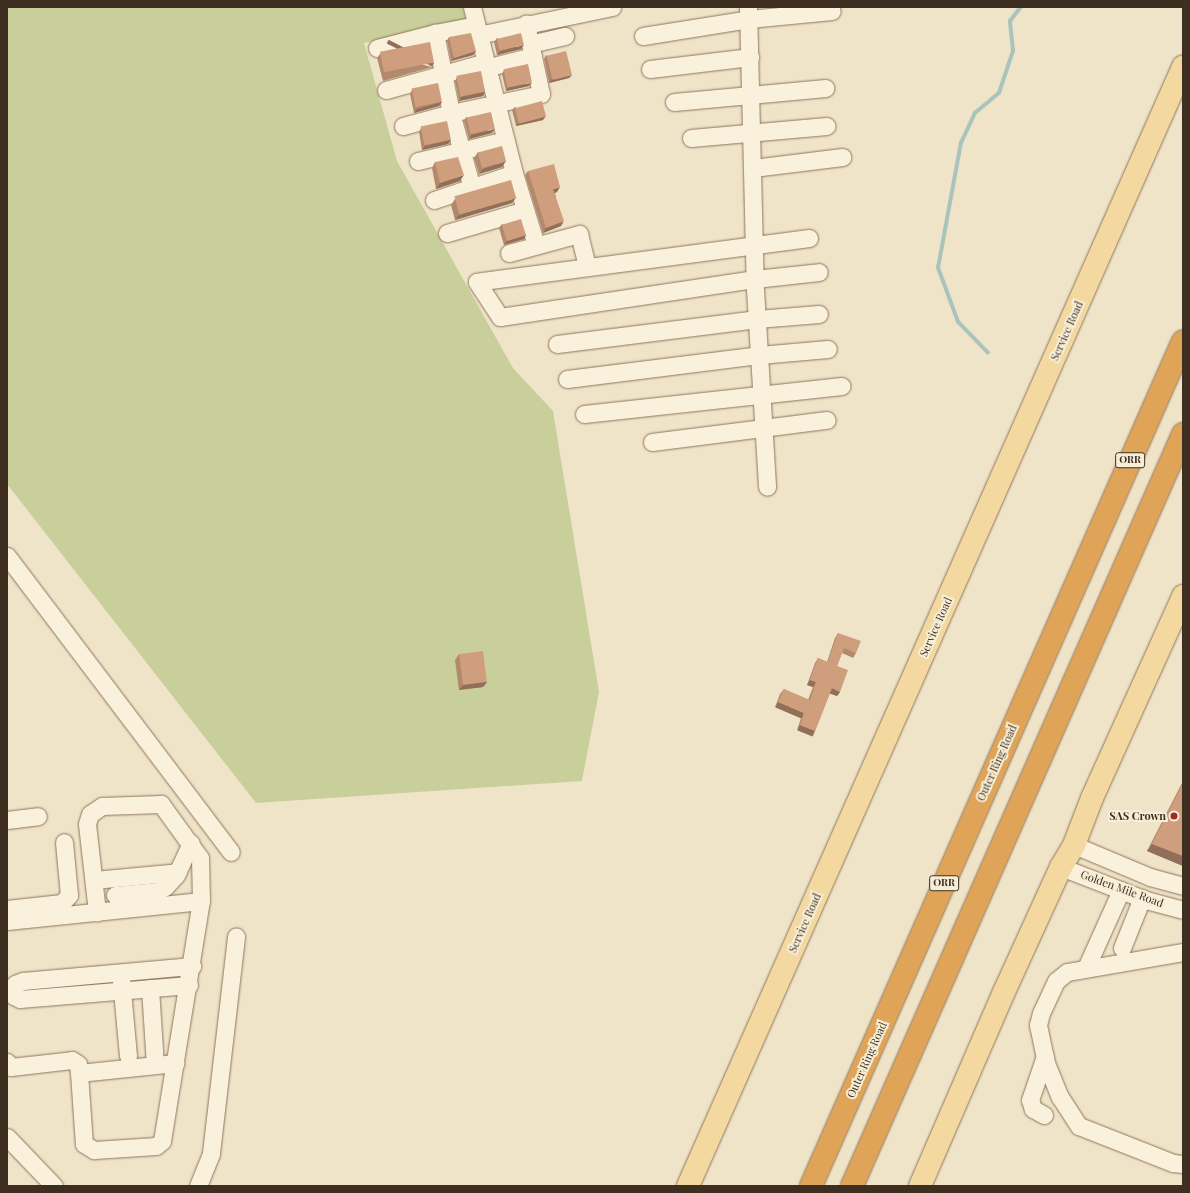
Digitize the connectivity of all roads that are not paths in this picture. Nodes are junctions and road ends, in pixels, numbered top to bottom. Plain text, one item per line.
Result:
1 (472, 7) edge
2 (612, 7) edge
3 (832, 11) dead end
4 (748, 13) edge
5 (526, 24) junction
6 (477, 30) junction
7 (435, 33) junction
8 (565, 36) dead end
9 (643, 36) dead end
10 (377, 48) dead end
11 (532, 50) junction
12 (750, 57) junction
13 (488, 65) junction
14 (1183, 67) edge
15 (650, 69) dead end
16 (445, 74) junction
17 (825, 88) dead end
18 (386, 90) dead end
19 (750, 95) junction
20 (674, 102) dead end
21 (497, 103) junction
22 (451, 113) junction
23 (403, 126) dead end
24 (826, 126) dead end
25 (751, 133) junction
26 (691, 138) dead end
27 (506, 140) junction
28 (462, 150) junction
29 (842, 157) dead end
30 (418, 161) dead end
31 (753, 168) junction
32 (514, 173) junction
33 (472, 188) junction
34 (434, 200) dead end
35 (525, 210) junction
36 (447, 233) dead end
37 (809, 238) dead end
38 (754, 244) junction
39 (536, 246) junction
40 (509, 253) dead end
41 (587, 266) junction
42 (819, 272) dead end
43 (755, 279) junction
44 (819, 314) dead end
45 (757, 319) junction
46 (1183, 341) edge
47 (557, 344) dead end
48 (828, 349) dead end
49 (759, 355) junction
50 (567, 379) dead end
51 (841, 386) dead end
52 (762, 395) junction
53 (584, 414) dead end
54 (827, 420) dead end
55 (763, 426) junction
56 (1183, 434) edge
57 (652, 442) dead end
58 (767, 487) dead end
59 (7, 556) edge
60 (1183, 596) edge
61 (186, 792) junction
62 (165, 809) junction
63 (38, 816) dead end
64 (204, 817) junction
65 (7, 820) edge
66 (186, 838) junction
67 (64, 842) dead end
68 (1074, 845) junction
69 (231, 852) dead end
70 (1061, 867) junction
71 (178, 872) junction
72 (94, 880) junction
73 (1183, 886) edge
74 (1121, 890) junction
75 (115, 895) dead end
76 (1142, 898) junction
77 (201, 901) junction
78 (7, 909) edge
79 (1183, 910) edge
80 (97, 912) junction
81 (7, 921) edge
82 (236, 936) dead end
83 (1122, 948) dead end
84 (1183, 952) edge
85 (192, 966) junction
86 (1086, 968) junction
87 (120, 972) junction
88 (190, 985) junction
89 (150, 988) junction
90 (10, 990) edge
91 (122, 990) junction
92 (128, 1056) dead end
93 (1045, 1056) junction
94 (7, 1062) edge
95 (175, 1063) junction
96 (155, 1065) junction
97 (79, 1073) junction
98 (1044, 1115) dead end
99 (7, 1137) edge
100 (1183, 1164) edge
101 (54, 1186) edge
102 (198, 1186) edge
103 (688, 1186) edge
104 (811, 1186) edge
105 (852, 1186) edge
106 (920, 1186) edge

1 - 6 street
2 - 5 street
3 - 4 street
4 - 9 street
4 - 12 street
5 - 6 street
5 - 11 street
6 - 7 street
6 - 13 street
7 - 10 street
7 - 16 street
8 - 11 street
11 - 13 street
11 - 21 street
12 - 15 street
12 - 19 street
13 - 16 street
13 - 21 street
14 - 103 main road, Service Road
16 - 18 street
16 - 22 street
17 - 19 street
19 - 20 street
19 - 25 street
21 - 22 street
21 - 27 street
22 - 23 street
22 - 28 street
24 - 25 street
25 - 26 street
25 - 31 street
27 - 28 street
27 - 32 street
28 - 30 street
28 - 33 street
29 - 31 street
31 - 38 street
32 - 33 street
32 - 35 street
33 - 34 street
35 - 36 street
35 - 39 street
37 - 38 street
38 - 41 street
38 - 43 street
39 - 40 street
39 - 41 street
41 - 43 street
42 - 43 street
43 - 45 street
44 - 45 street
45 - 47 street
45 - 49 street
46 - 104 highway, Outer Ring Road / ORR
48 - 49 street
49 - 50 street
49 - 52 street
51 - 52 street
52 - 53 street
52 - 55 street
54 - 55 street
55 - 57 street
55 - 58 street
56 - 105 highway
59 - 61 street
60 - 68 main road
61 - 62 street
61 - 64 street
62 - 66 street
62 - 72 street
63 - 65 street
64 - 66 street
64 - 69 street
66 - 71 street
66 - 77 street
67 - 78 street
68 - 70 main road
68 - 73 street, Golden Mile Road
70 - 74 street, Golden Mile Road
70 - 106 main road
71 - 72 street
71 - 75 street
72 - 80 street
74 - 76 street, Golden Mile Road
74 - 86 street
76 - 79 street, Golden Mile Road
76 - 83 street
77 - 80 street
77 - 85 street
80 - 81 street
82 - 102 street
84 - 86 street
85 - 87 street
85 - 88 street
86 - 93 street
87 - 90 street
87 - 91 street
88 - 89 street
88 - 95 street
89 - 91 street
89 - 96 street
90 - 91 street
91 - 92 street
93 - 98 street
93 - 100 street
94 - 97 street
95 - 96 street
95 - 97 street
96 - 97 street
99 - 101 street

